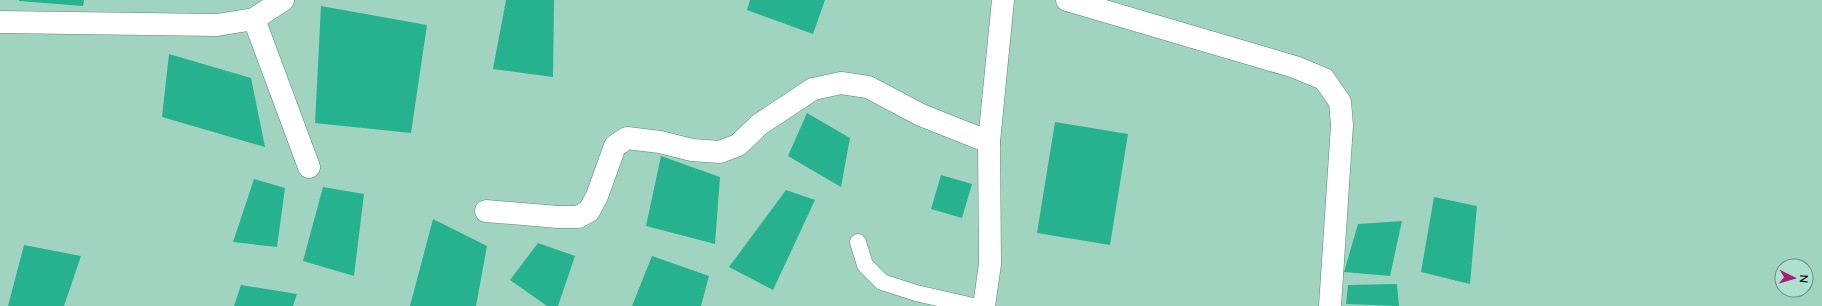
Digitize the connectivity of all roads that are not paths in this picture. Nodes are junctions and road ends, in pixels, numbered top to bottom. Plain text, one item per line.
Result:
1 (283, 0) edge
2 (1003, 0) edge
3 (1067, 0) edge
4 (254, 19) junction
5 (0, 22) edge
6 (989, 142) junction
7 (309, 167) dead end
8 (486, 211) dead end
9 (858, 242) dead end
10 (973, 306) edge
11 (984, 306) edge
12 (1330, 306) edge

1 - 4 street
2 - 6 street
3 - 12 street
4 - 5 street
4 - 7 street
6 - 8 street
6 - 11 street
9 - 10 lane

